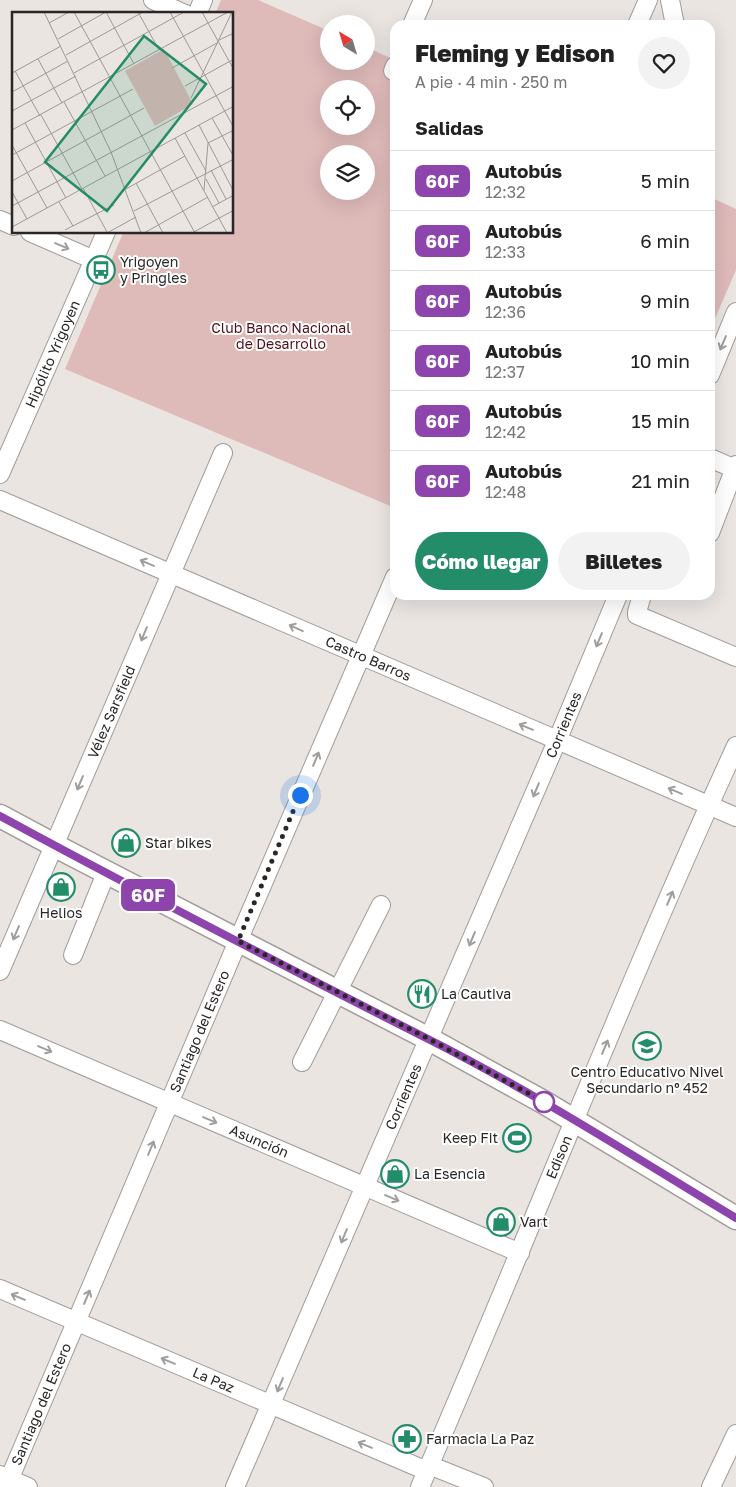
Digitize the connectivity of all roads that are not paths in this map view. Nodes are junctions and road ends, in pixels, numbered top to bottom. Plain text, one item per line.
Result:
1 (153, 0) edge
2 (203, 0) edge
3 (423, 0) edge
4 (648, 0) edge
5 (670, 0) edge
6 (180, 12) edge
7 (198, 12) edge
8 (414, 20) edge
9 (639, 20) edge
10 (674, 20) edge
11 (0, 220) edge
12 (12, 225) edge
13 (35, 234) edge
14 (105, 234) edge
15 (94, 260) junction
16 (736, 312) edge
17 (715, 363) edge
18 (223, 453) dead end
19 (715, 460) edge
20 (735, 467) edge
21 (0, 474) edge
22 (0, 500) edge
23 (715, 520) edge
24 (170, 573) junction
25 (390, 589) edge
26 (616, 600) edge
27 (640, 600) edge
28 (360, 656) junction
29 (736, 657) edge
30 (558, 741) junction
31 (736, 746) edge
32 (709, 806) junction
33 (0, 816) edge
34 (736, 817) edge
35 (54, 845) junction
36 (106, 873) junction
37 (381, 905) dead end
38 (238, 941) junction
39 (73, 955) dead end
40 (0, 971) edge
41 (337, 993) junction
42 (0, 1030) edge
43 (429, 1039) junction
44 (302, 1062) dead end
45 (170, 1103) junction
46 (574, 1120) junction
47 (365, 1187) junction
48 (736, 1218) edge
49 (520, 1253) junction
50 (0, 1289) edge
51 (76, 1322) junction
52 (271, 1405) junction
53 (736, 1434) edge
54 (425, 1474) edge
55 (5, 1480) edge
56 (28, 1487) edge
57 (235, 1487) edge
58 (484, 1487) edge
59 (711, 1487) edge

1 - 6 street
2 - 7 street
3 - 8 street
4 - 9 street
5 - 10 street
11 - 12 street
13 -> 15 street
14 - 15 street, Hipólito Yrigoyen
15 - 21 street, Hipólito Yrigoyen
16 -> 17 street
18 - 24 street, Vélez Sarsfield
19 - 20 street
20 - 23 street
24 -> 22 street, Castro Barros
28 -> 24 street, Castro Barros
24 -> 35 street, Vélez Sarsfield
25 - 28 street, Santiago del Estero
26 -> 30 street, Corrientes
27 - 29 street
30 -> 28 street, Castro Barros
38 -> 28 street, Santiago del Estero
32 -> 30 street, Castro Barros
30 -> 43 street, Corrientes
31 - 32 street, Edison
32 - 34 street, Castro Barros
46 -> 32 street, Edison
33 - 35 main road
35 - 36 main road
35 -> 40 street, Vélez Sarsfield
36 - 38 main road
36 - 39 street
37 - 41 street
38 - 41 main road
38 - 45 street, Santiago del Estero
41 - 43 main road
41 - 44 street
42 -> 45 street, Asunción
43 - 46 main road
43 - 47 street, Corrientes
45 -> 47 street, Asunción
51 -> 45 street, Santiago del Estero
46 - 48 main road
46 - 49 street, Edison
47 -> 49 street, Asunción
47 -> 52 street, Corrientes
49 - 54 street, Edison
51 -> 50 street, La Paz
52 -> 51 street, La Paz
51 - 55 street, Santiago del Estero
54 -> 52 street, La Paz
52 - 57 street, Corrientes
53 - 59 street
54 - 58 street, La Paz
55 - 56 street

